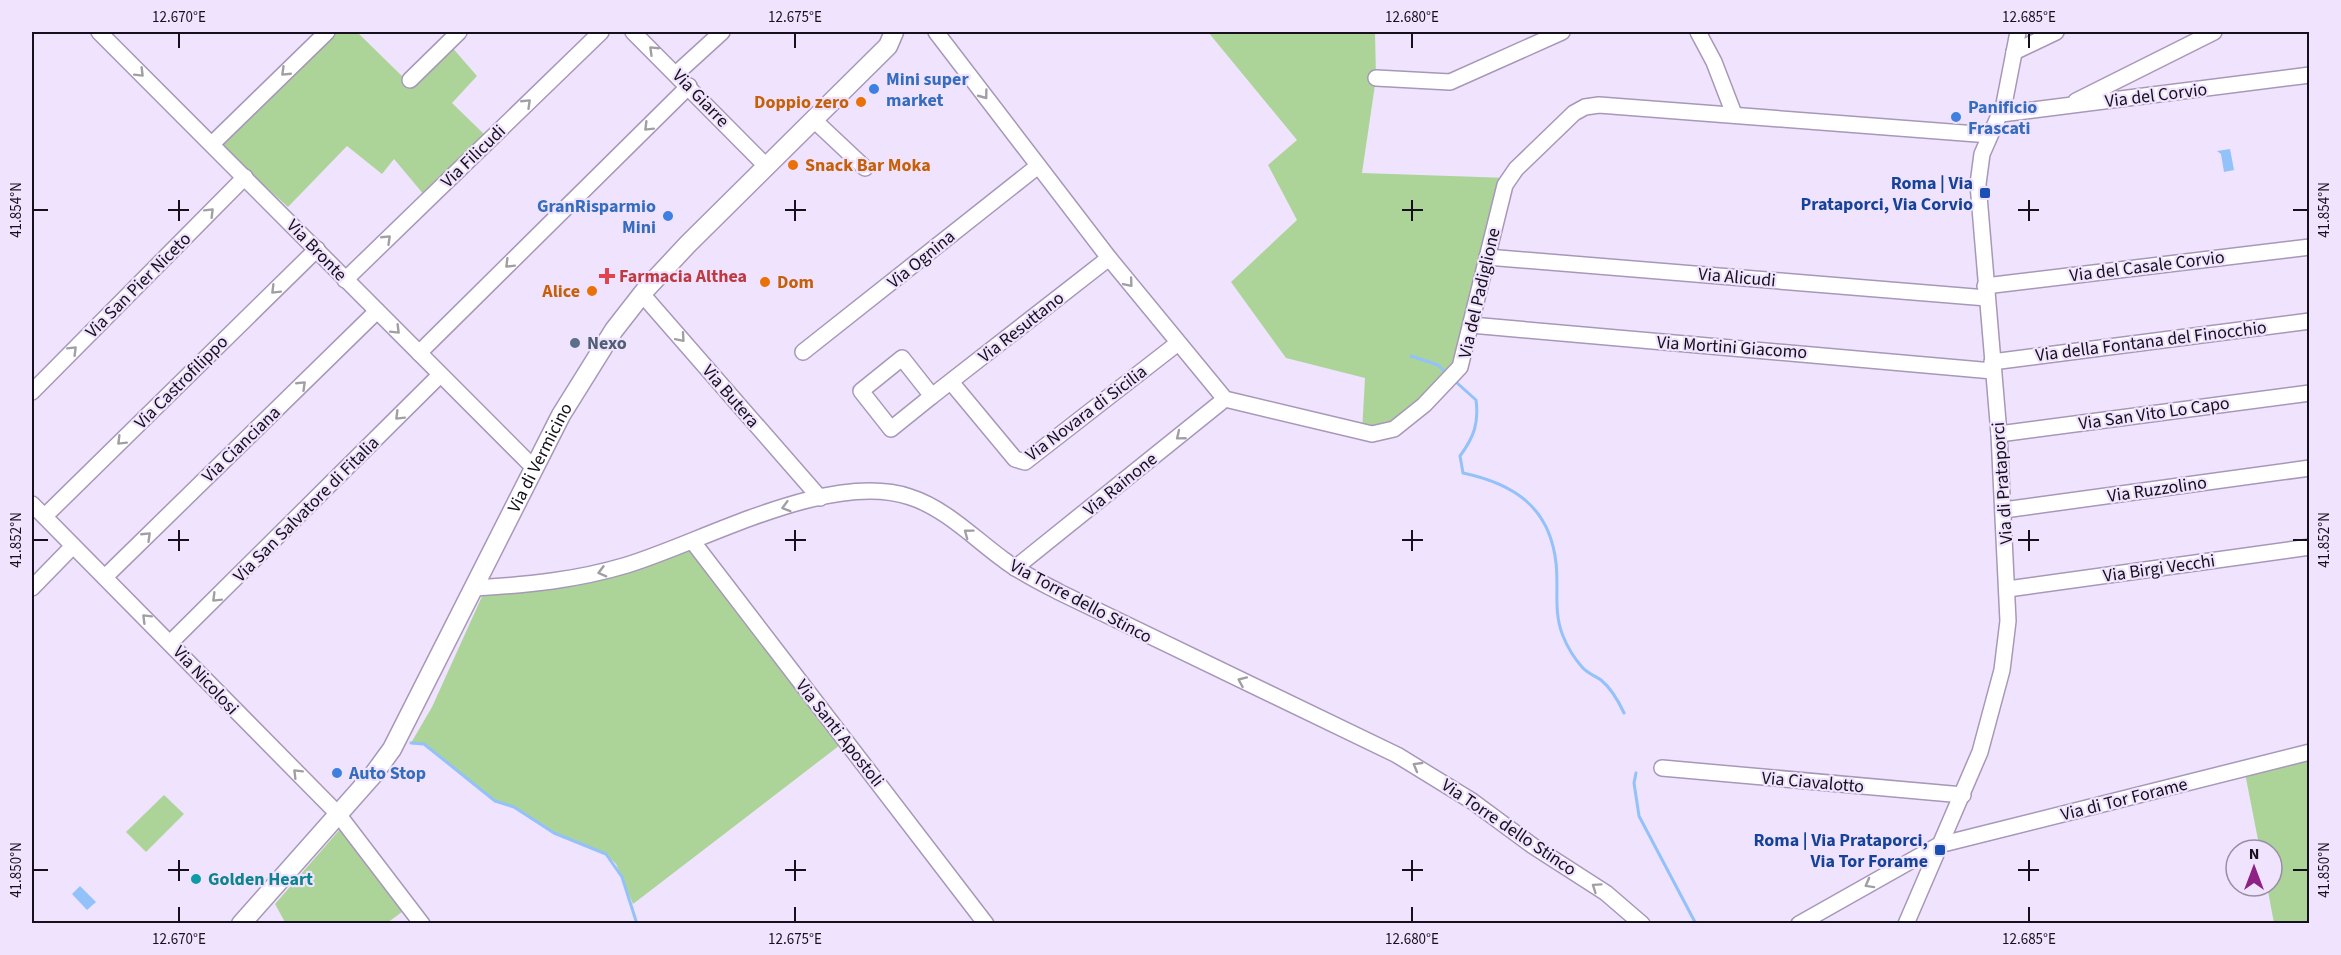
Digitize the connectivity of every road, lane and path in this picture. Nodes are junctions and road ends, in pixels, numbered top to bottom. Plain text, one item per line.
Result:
1 (99, 32) edge
2 (327, 32) edge
3 (459, 32) edge
4 (601, 32) edge
5 (633, 32) edge
6 (722, 32) edge
7 (901, 32) edge
8 (936, 32) edge
9 (1562, 32) edge
10 (1698, 32) edge
11 (2018, 32) edge
12 (2056, 32) edge
13 (2214, 32) edge
14 (891, 39) edge
15 (2014, 52) junction
16 (677, 73) junction
17 (2310, 75) edge
18 (1376, 78) dead end
19 (410, 80) dead end
20 (689, 86) junction
21 (2066, 106) junction
22 (1734, 114) junction
23 (2001, 114) junction
24 (815, 121) junction
25 (1990, 135) junction
26 (212, 144) junction
27 (1038, 166) junction
28 (767, 167) junction
29 (865, 168) dead end
30 (245, 177) junction
31 (2310, 247) edge
32 (316, 249) junction
33 (1487, 257) junction
34 (1109, 258) junction
35 (345, 280) junction
36 (1986, 292) junction
37 (642, 294) junction
38 (377, 311) junction
39 (2310, 321) edge
40 (1471, 324) junction
41 (1178, 343) junction
42 (803, 352) dead end
43 (418, 353) junction
44 (1993, 366) junction
45 (440, 375) junction
46 (951, 382) junction
47 (32, 392) edge
48 (2310, 393) edge
49 (932, 396) junction
50 (1225, 399) junction
51 (1999, 434) junction
52 (534, 468) junction
53 (2310, 468) edge
54 (820, 498) junction
55 (32, 504) edge
56 (2004, 510) junction
57 (45, 516) junction
58 (693, 542) junction
59 (73, 546) junction
60 (2310, 547) edge
61 (1015, 568) junction
62 (105, 577) junction
63 (32, 588) edge
64 (475, 588) junction
65 (2008, 589) junction
66 (171, 642) junction
67 (2310, 752) edge
68 (1662, 768) dead end
69 (1963, 795) junction
70 (338, 814) junction
71 (1939, 845) junction
72 (241, 924) edge
73 (422, 924) edge
74 (986, 924) edge
75 (1642, 924) edge
76 (1799, 924) edge
77 (1906, 924) edge

1 -> 26 street, Via Bronte
2 -> 26 street
3 - 19 street
35 -> 4 street, Via Filicudi
16 -> 5 street, Via Giarre
6 - 16 street
7 - 14 street
8 -> 27 street
9 - 18 street
10 - 22 street
11 - 15 street, Via di Prataporci
12 - 15 street
13 - 21 street
14 - 24 main road, Via di Vermicino
15 - 23 street, Via di Prataporci
16 - 20 street, Via Giarre
17 - 21 street, Via del Corvio
20 - 28 street, Via Giarre
20 -> 43 street
21 - 23 street, Via del Corvio
22 - 25 street, Via del Padiglione
22 - 33 street, Via del Padiglione
23 - 25 street, Via di Prataporci
24 - 28 main road, Via di Vermicino
24 - 29 street
25 - 36 street, Via di Prataporci
26 - 30 street, Via Bronte
27 - 34 street
27 - 42 street, Via Ognina
28 - 37 main road, Via di Vermicino
30 - 32 street, Via Bronte
47 -> 30 street, Via San Pier Niceto
31 - 36 street, Via del Casale Corvio
32 - 35 street, Via Bronte
32 -> 57 street, Via Castrofilippo
33 - 36 street, Via Alicudi
33 - 40 street, Via del Padiglione
34 -> 41 street
34 - 46 street, Via Resuttano
35 - 38 street, Via Bronte
36 - 44 street, Via di Prataporci
37 - 52 main road, Via di Vermicino
37 -> 54 street, Via Butera
38 -> 43 street, Via Bronte
62 -> 38 street, Via Cianciana
39 - 44 street, Via della Fontana del Finocchio
40 - 44 street, Via Mortini Giacomo
40 - 50 street, Via del Padiglione
41 - 46 street, Via Novara di Sicilia
41 - 50 street
43 - 45 street, Via Bronte
44 - 51 street, Via di Prataporci
45 - 52 street, Via Bronte
45 -> 66 street, Via San Salvatore di Fitalia
46 - 49 street, Via Resuttano
48 - 51 street, Via San Vito Lo Capo
49 - 49 street, Via Resuttano
50 -> 61 street, Via Rainone
51 - 56 street, Via di Prataporci
52 - 64 main road, Via di Vermicino
53 - 56 street, Via Ruzzolino
54 -> 58 street, Via Torre dello Stinco
61 -> 54 street, Via Torre dello Stinco
55 - 57 street, Via Nicolosi
56 - 65 street, Via di Prataporci
57 - 59 street, Via Nicolosi
58 -> 64 street, Via Torre dello Stinco
58 - 74 street, Via Santi Apostoli
59 - 62 street, Via Nicolosi
59 - 63 street
60 - 65 street, Via Birgi Vecchi
75 -> 61 street, Via Torre dello Stinco
66 -> 62 street, Via Nicolosi
64 - 70 main road, Via di Vermicino
65 - 69 street, Via di Prataporci
70 -> 66 street, Via Nicolosi
67 - 71 street, Via di Tor Forame
68 - 69 street, Via Ciavalotto
69 - 71 street, Via di Prataporci
70 - 72 main road, Via di Vermicino
70 - 73 street, Via Nicolosi
71 -> 76 street
71 - 77 street, Via di Prataporci

